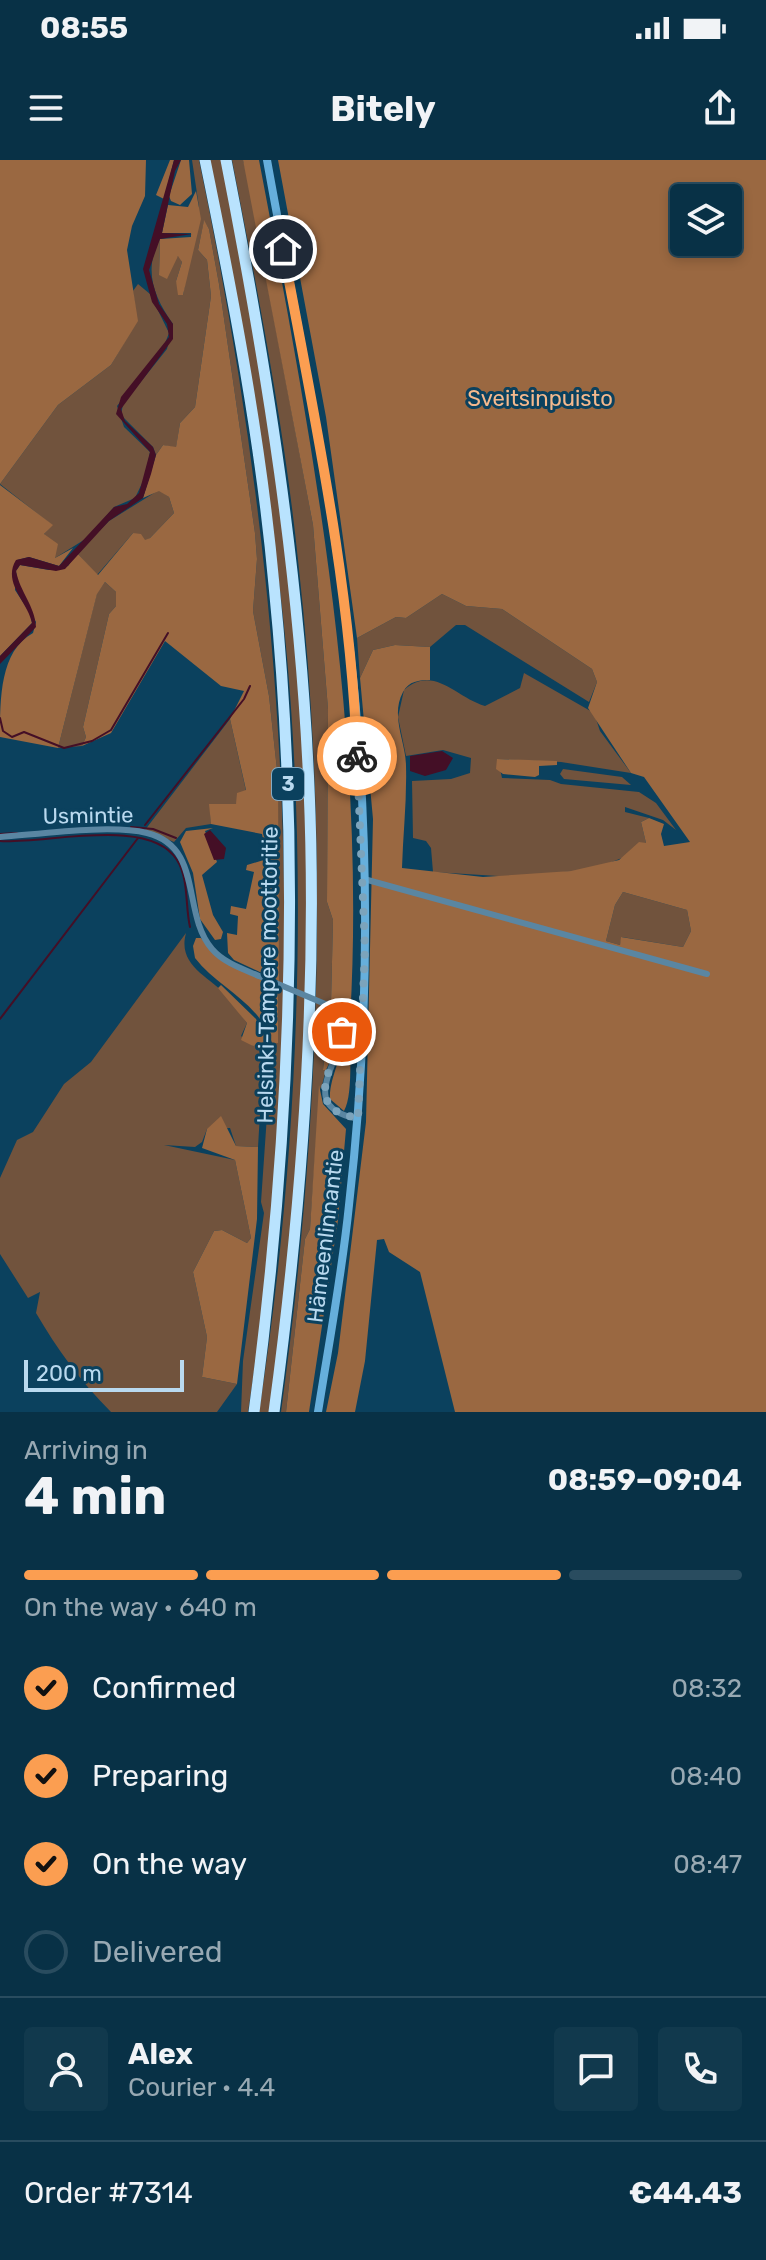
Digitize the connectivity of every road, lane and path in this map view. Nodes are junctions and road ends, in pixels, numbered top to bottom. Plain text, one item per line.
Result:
1 (205, 160) edge
2 (226, 160) edge
3 (267, 160) edge
4 (0, 837) edge
5 (363, 879) junction
6 (707, 974) dead end
7 (358, 1119) junction
8 (254, 1412) edge
9 (274, 1412) edge
10 (318, 1412) edge

1 - 8 highway, Helsinki-Tampere moottoritie / 3
2 - 9 highway, Helsinki-Tampere moottoritie / 3
3 - 5 main road, Hämeenlinnantie
4 - 7 street, Usmintie, bridge
5 - 6 street
5 - 7 main road, Hämeenlinnantie
7 - 10 main road, Hämeenlinnantie

